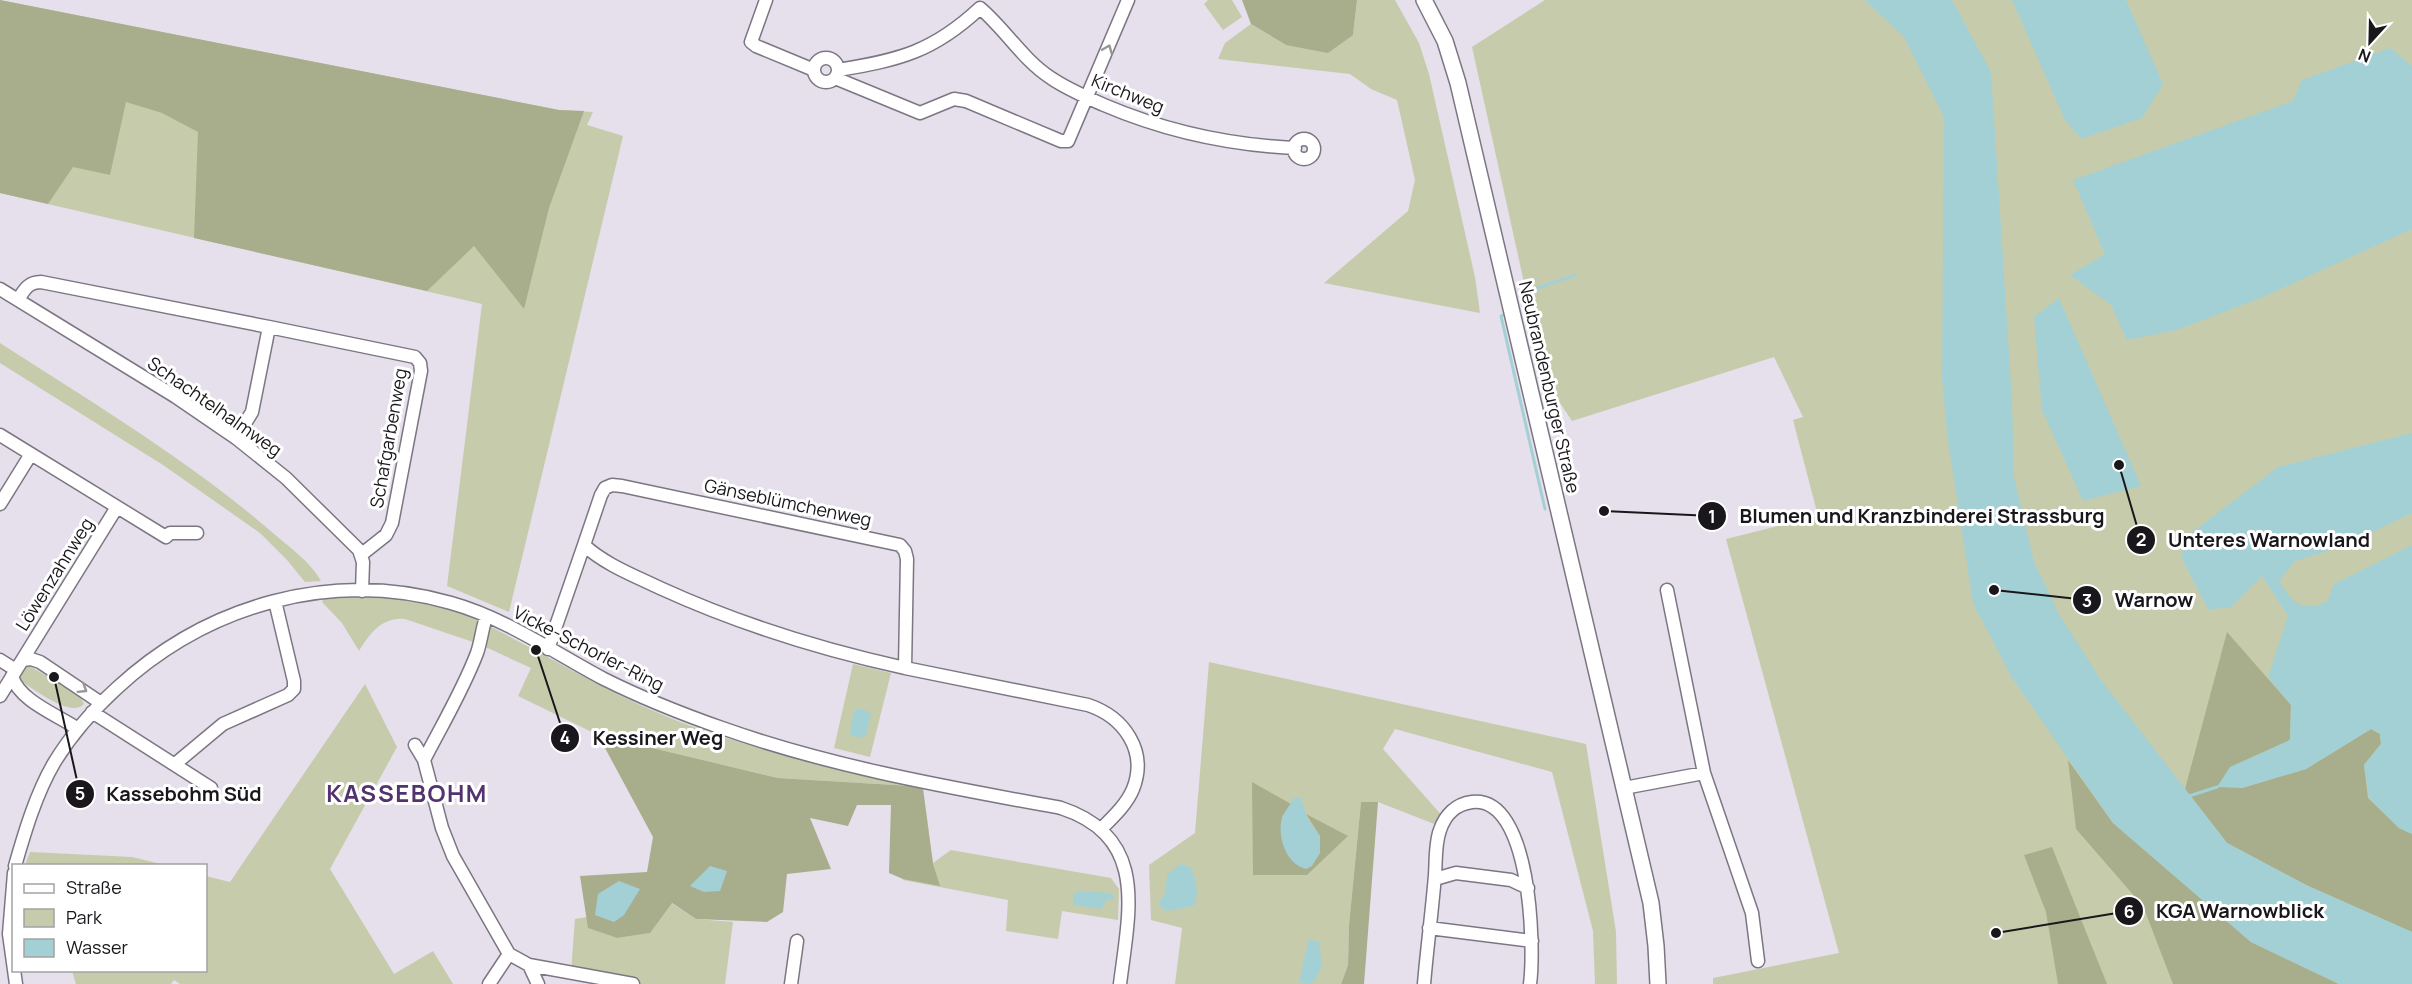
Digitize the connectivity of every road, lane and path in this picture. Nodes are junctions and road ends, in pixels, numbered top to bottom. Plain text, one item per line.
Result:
1 (766, 0) edge
2 (1128, 0) edge
3 (1424, 0) edge
4 (981, 4) edge
5 (814, 70) junction
6 (837, 74) junction
7 (1088, 98) junction
8 (1294, 148) dead end
9 (0, 289) edge
10 (18, 300) junction
11 (269, 327) junction
12 (0, 435) edge
13 (236, 438) junction
14 (31, 454) junction
15 (0, 504) edge
16 (117, 507) junction
17 (197, 533) dead end
18 (584, 545) junction
19 (362, 554) junction
20 (1667, 590) dead end
21 (362, 591) junction
22 (275, 601) junction
23 (486, 617) junction
24 (548, 648) junction
25 (0, 660) edge
26 (905, 668) junction
27 (17, 669) junction
28 (0, 696) edge
29 (102, 703) junction
30 (92, 712) junction
31 (78, 729) junction
32 (415, 745) dead end
33 (424, 760) junction
34 (175, 764) junction
35 (1704, 773) junction
36 (1624, 788) junction
37 (211, 789) dead end
38 (1101, 829) junction
39 (16, 864) edge
40 (1435, 879) junction
41 (1528, 888) junction
42 (12, 897) edge
43 (1429, 928) junction
44 (797, 941) dead end
45 (1532, 941) junction
46 (509, 954) junction
47 (12, 955) edge
48 (1758, 962) dead end
49 (529, 965) junction
50 (489, 984) edge
51 (538, 984) edge
52 (633, 984) edge
53 (791, 984) edge
54 (1120, 984) edge
55 (1424, 984) edge
56 (1530, 984) edge
57 (1658, 984) edge

1 - 5 street
7 -> 2 street
3 - 36 main road, Neubrandenburger Straße
4 - 6 street, Kirchweg
4 - 7 street, Kirchweg
5 - 6 street
5 - 6 street
6 - 7 street
7 - 8 street, Kirchweg
9 - 10 street, Schachtelhalmweg
10 - 11 street, Schafgarbenweg
10 - 13 street, Schachtelhalmweg
11 - 13 street
11 - 19 street, Schafgarbenweg
12 - 14 street, Löwenzahnweg
13 - 19 street, Schachtelhalmweg
14 - 15 street
14 - 16 street, Löwenzahnweg
16 - 17 street, Löwenzahnweg
16 - 27 street, Löwenzahnweg
18 - 24 street, Gänseblümchenweg
18 - 26 street
18 - 26 street, Gänseblümchenweg
19 - 21 street
20 - 35 street
21 - 22 street, Vicke-Schorler-Ring
21 - 23 street, Vicke-Schorler-Ring
22 - 29 street, Vicke-Schorler-Ring
22 - 34 street
23 - 24 street, Vicke-Schorler-Ring
23 - 33 street
24 - 38 street, Vicke-Schorler-Ring
25 - 27 street
26 - 38 street
27 - 28 street, Löwenzahnweg
27 -> 29 street
27 - 31 street
29 - 30 street, Vicke-Schorler-Ring
30 - 31 street, Vicke-Schorler-Ring
30 - 34 street
31 - 39 street, Vicke-Schorler-Ring
32 - 33 street
33 - 46 street
34 - 37 street
35 - 36 street
35 - 48 street
36 - 57 main road, Neubrandenburger Straße
38 - 54 street, Vicke-Schorler-Ring
40 - 41 street
40 - 41 street
40 - 43 street
41 - 45 street
42 - 47 street
43 - 45 street
43 - 55 street
44 - 53 street
45 - 56 street
46 - 49 street
46 - 50 street
49 - 51 street
49 - 52 street

